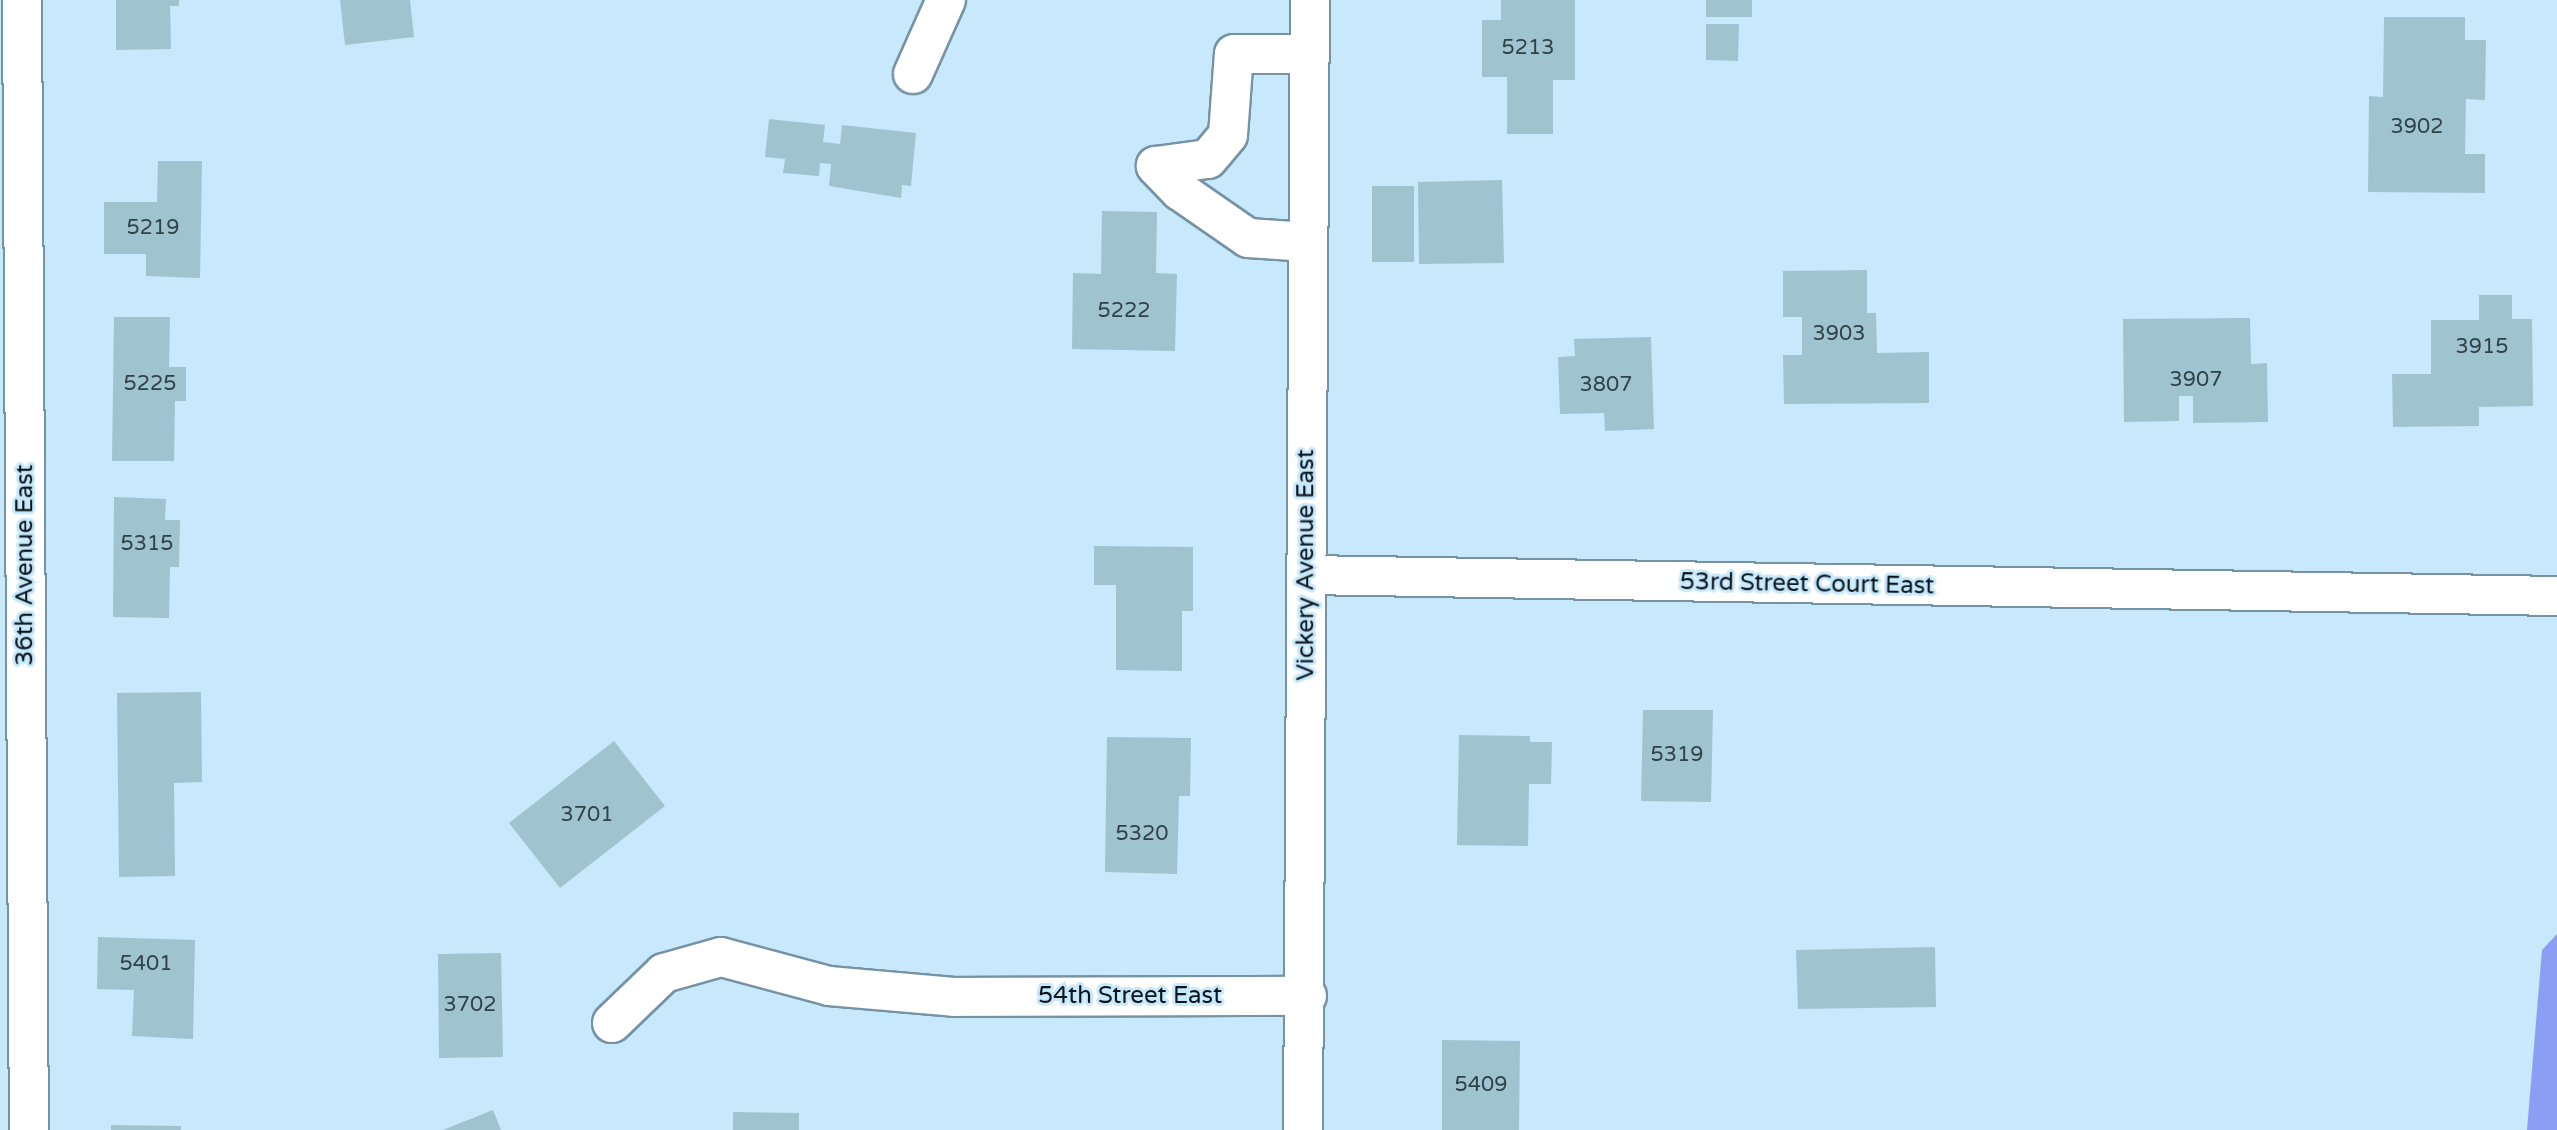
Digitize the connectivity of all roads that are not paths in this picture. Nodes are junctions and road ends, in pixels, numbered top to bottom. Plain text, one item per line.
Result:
1 (22, 0) edge
2 (946, 0) edge
3 (1310, 0) edge
4 (1309, 54) junction
5 (913, 74) dead end
6 (1308, 242) junction
7 (12, 301) edge
8 (1306, 575) junction
9 (2557, 596) edge
10 (1307, 996) junction
11 (612, 1023) dead end
12 (29, 1130) edge
13 (1303, 1130) edge

1 - 7 street, 36th Avenue East
2 - 5 street
3 - 4 street, Vickery Avenue East
4 - 6 street, Vickery Avenue East
4 - 6 street
6 - 8 street, Vickery Avenue East
7 - 12 street, 36th Avenue East
8 - 9 street, 53rd Street Court East
8 - 10 street, Vickery Avenue East
10 - 11 street, 54th Street East
10 - 13 street, Vickery Avenue East

